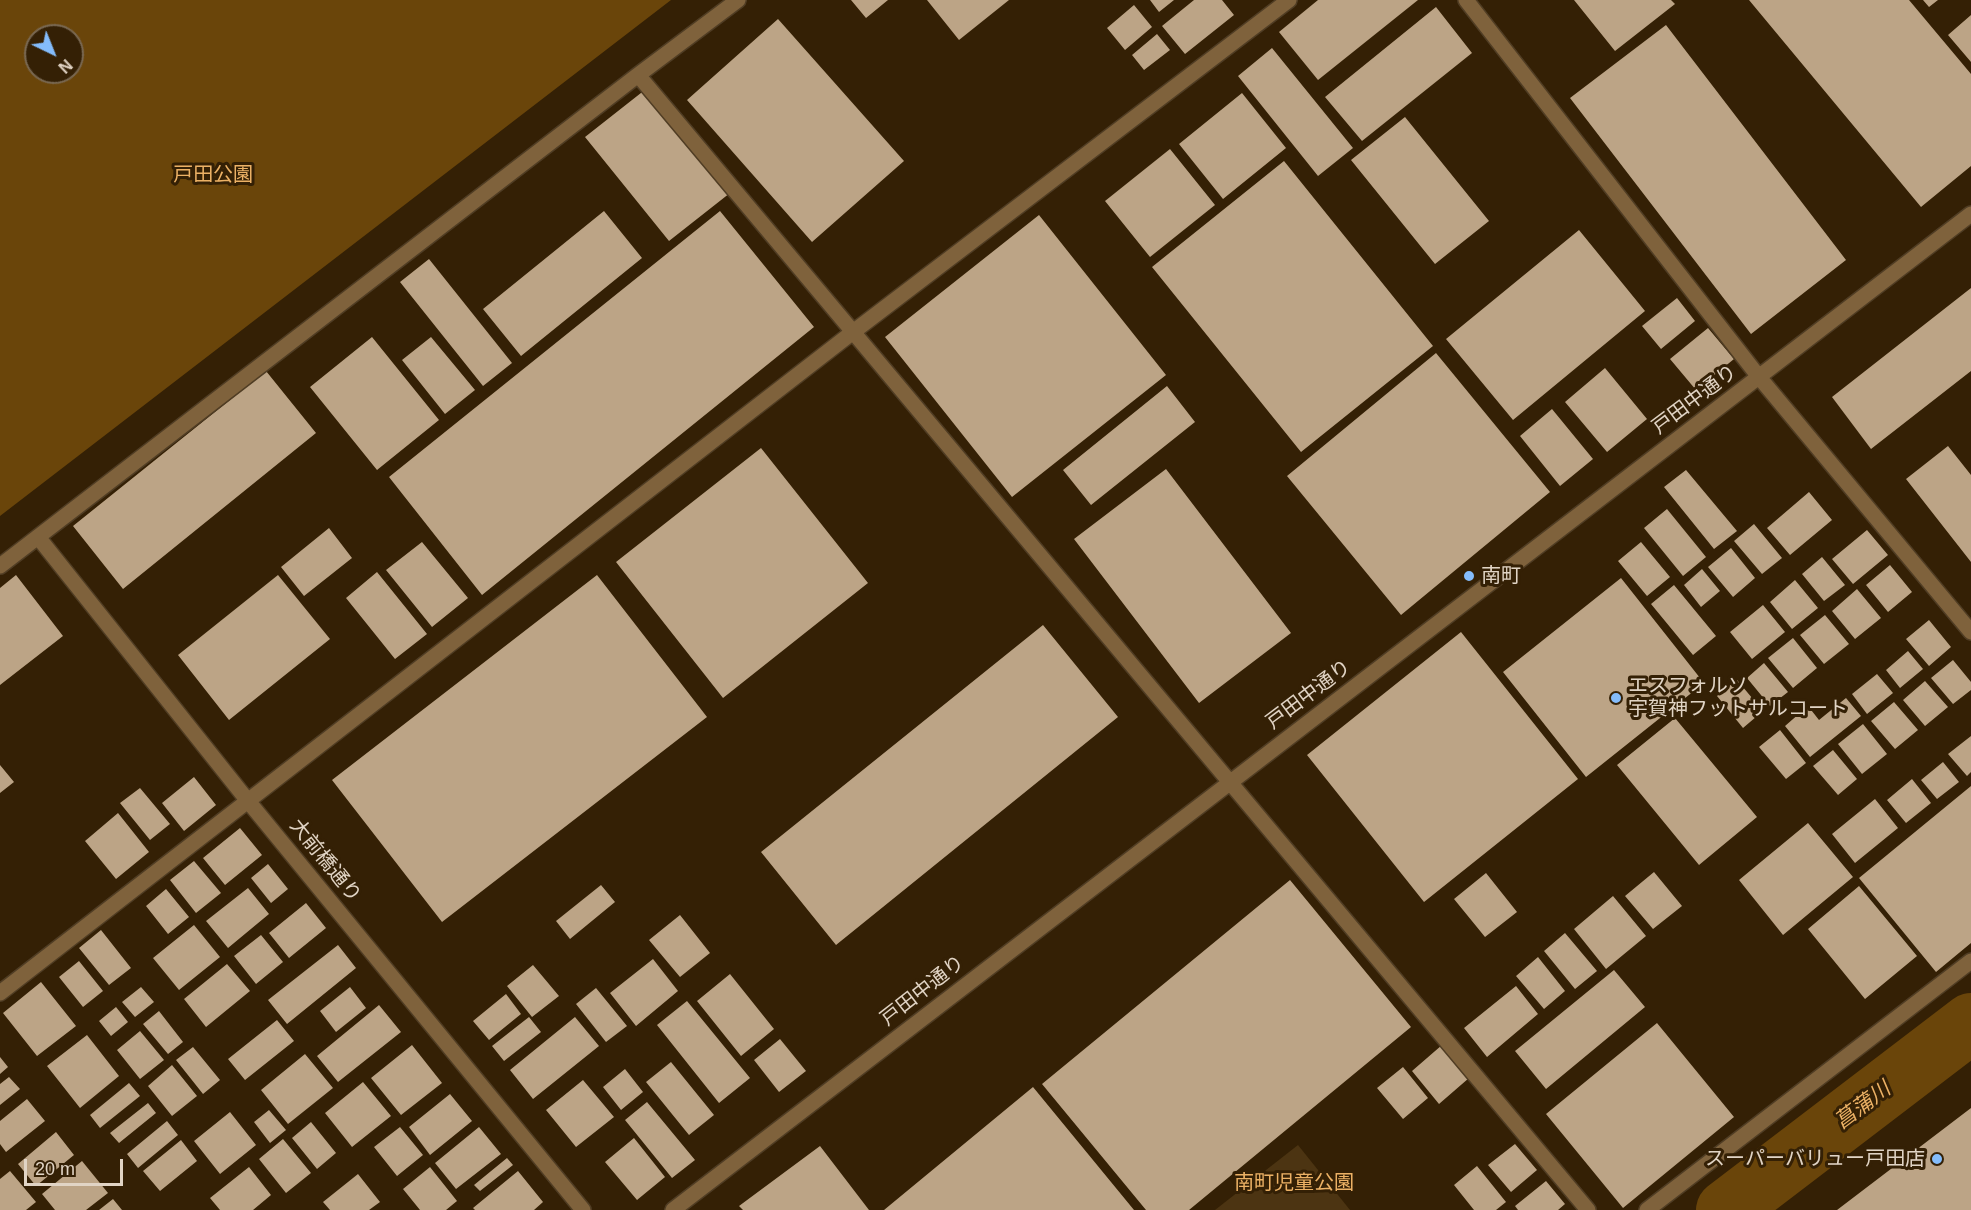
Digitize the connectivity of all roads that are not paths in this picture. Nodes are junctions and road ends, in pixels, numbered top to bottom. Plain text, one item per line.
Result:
1 (738, 0) edge
2 (1289, 0) edge
3 (1467, 0) edge
4 (638, 75) junction
5 (1971, 214) edge
6 (853, 332) junction
7 (1759, 377) junction
8 (38, 537) junction
9 (0, 566) edge
10 (1971, 632) edge
11 (1230, 782) junction
12 (248, 801) junction
13 (1971, 961) edge
14 (0, 993) edge
15 (583, 1210) edge
16 (673, 1210) edge
17 (1588, 1210) edge
18 (1647, 1210) edge

1 - 4 street
2 - 6 street
3 - 7 street
4 - 6 street
4 - 8 street
5 - 7 street, 戸田中通り
6 - 11 street
6 - 12 street
7 - 10 street
7 - 11 street, 戸田中通り
8 - 9 street
8 - 12 street, 大前橋通り
11 - 16 street, 戸田中通り
11 - 17 street
12 - 14 street
12 - 15 street, 大前橋通り
13 - 18 street

